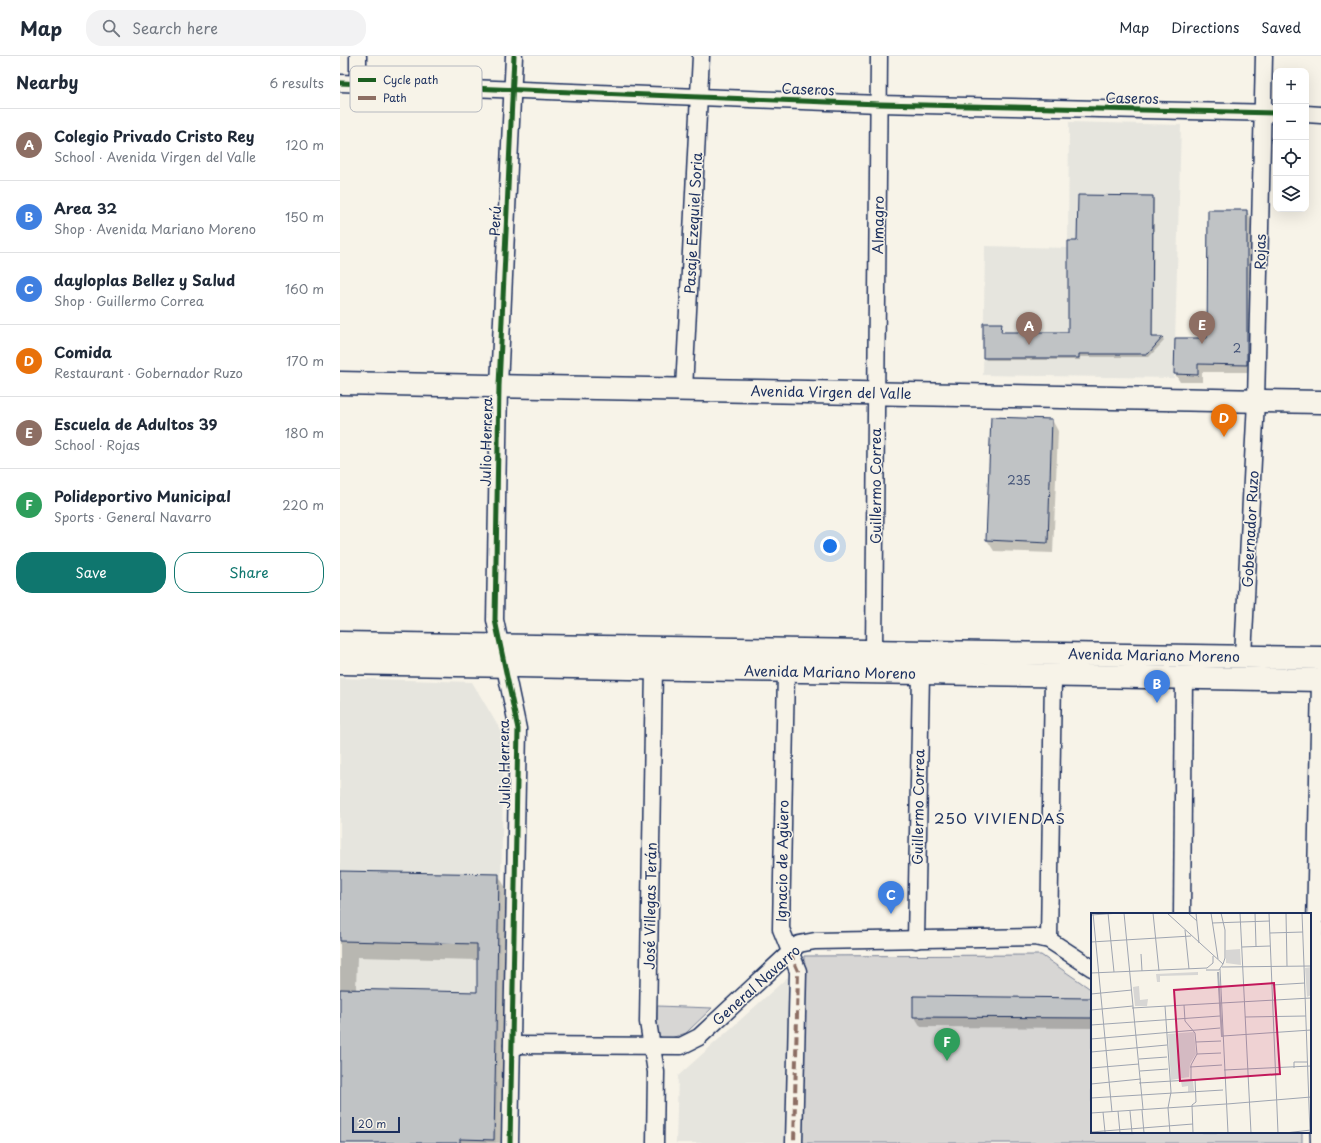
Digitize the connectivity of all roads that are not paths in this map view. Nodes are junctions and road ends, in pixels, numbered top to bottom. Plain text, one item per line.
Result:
1 (514, 56) edge
2 (701, 56) edge
3 (879, 56) edge
4 (1264, 56) edge
5 (340, 83) edge
6 (350, 84) edge
7 (482, 88) edge
8 (513, 89) junction
9 (700, 97) junction
10 (879, 104) junction
11 (1270, 113) edge
12 (1309, 114) edge
13 (1321, 115) edge
14 (340, 383) edge
15 (499, 386) junction
16 (684, 389) junction
17 (875, 393) junction
18 (1256, 401) junction
19 (1321, 402) edge
20 (340, 643) edge
21 (501, 645) junction
22 (874, 652) junction
23 (1243, 656) junction
24 (1321, 658) edge
25 (340, 663) edge
26 (506, 667) junction
27 (654, 669) junction
28 (786, 672) junction
29 (921, 674) junction
30 (1053, 677) junction
31 (1184, 678) junction
32 (1320, 680) edge
33 (1182, 913) edge
34 (916, 940) junction
35 (1049, 940) junction
36 (790, 953) junction
37 (1091, 967) edge
38 (1318, 979) edge
39 (1313, 1027) edge
40 (512, 1045) junction
41 (652, 1047) junction
42 (510, 1143) edge
43 (654, 1143) edge
44 (794, 1143) edge
45 (1319, 1143) edge

1 - 8 street, Perú
2 - 9 street, Pasaje Ezequiel Soria
3 - 10 street, Almagro
4 - 11 street, Rojas
5 - 6 street, Caseros
7 - 8 street, Caseros
8 - 9 street, Caseros
8 - 15 street, Perú
9 - 10 street, Caseros
9 - 16 street, Pasaje Ezequiel Soria
10 - 11 street, Caseros
10 - 17 street, Almagro
11 - 18 street, Rojas
12 - 13 street
14 - 15 main road, Avenida Virgen del Valle
15 - 16 main road, Avenida Virgen del Valle
15 - 21 street, Julio Herrera
16 - 17 main road, Avenida Virgen del Valle
17 - 18 main road, Avenida Virgen del Valle
17 - 22 street, Guillermo Correa
18 - 19 main road, Avenida Virgen del Valle
18 - 23 street, Gobernador Ruzo
20 - 21 main road, Avenida Mariano Moreno
21 - 22 main road, Avenida Mariano Moreno
21 - 26 street, Julio Herrera
22 - 23 main road, Avenida Mariano Moreno
23 - 24 main road, Avenida Mariano Moreno
25 - 26 main road, Avenida Mariano Moreno
26 - 27 main road, Avenida Mariano Moreno
26 - 40 street, Julio Herrera
27 - 28 main road, Avenida Mariano Moreno
27 - 41 street, José Villegas Terán
28 - 29 main road, Avenida Mariano Moreno
28 - 36 street, Ignacio de Agüero
29 - 30 main road, Avenida Mariano Moreno
29 - 34 street, Guillermo Correa
30 - 31 main road, Avenida Mariano Moreno
30 - 35 street
31 - 32 main road, Avenida Mariano Moreno
31 - 33 street
32 - 38 street
34 - 35 street, General Navarro
34 - 36 street, General Navarro
35 - 37 street, General Navarro
36 - 41 street, General Navarro
36 - 44 street, Ignacio de Agüero
38 - 39 street
39 - 45 street
40 - 41 street, General Navarro
40 - 42 street, Julio Herrera
41 - 43 street, José Villegas Terán

